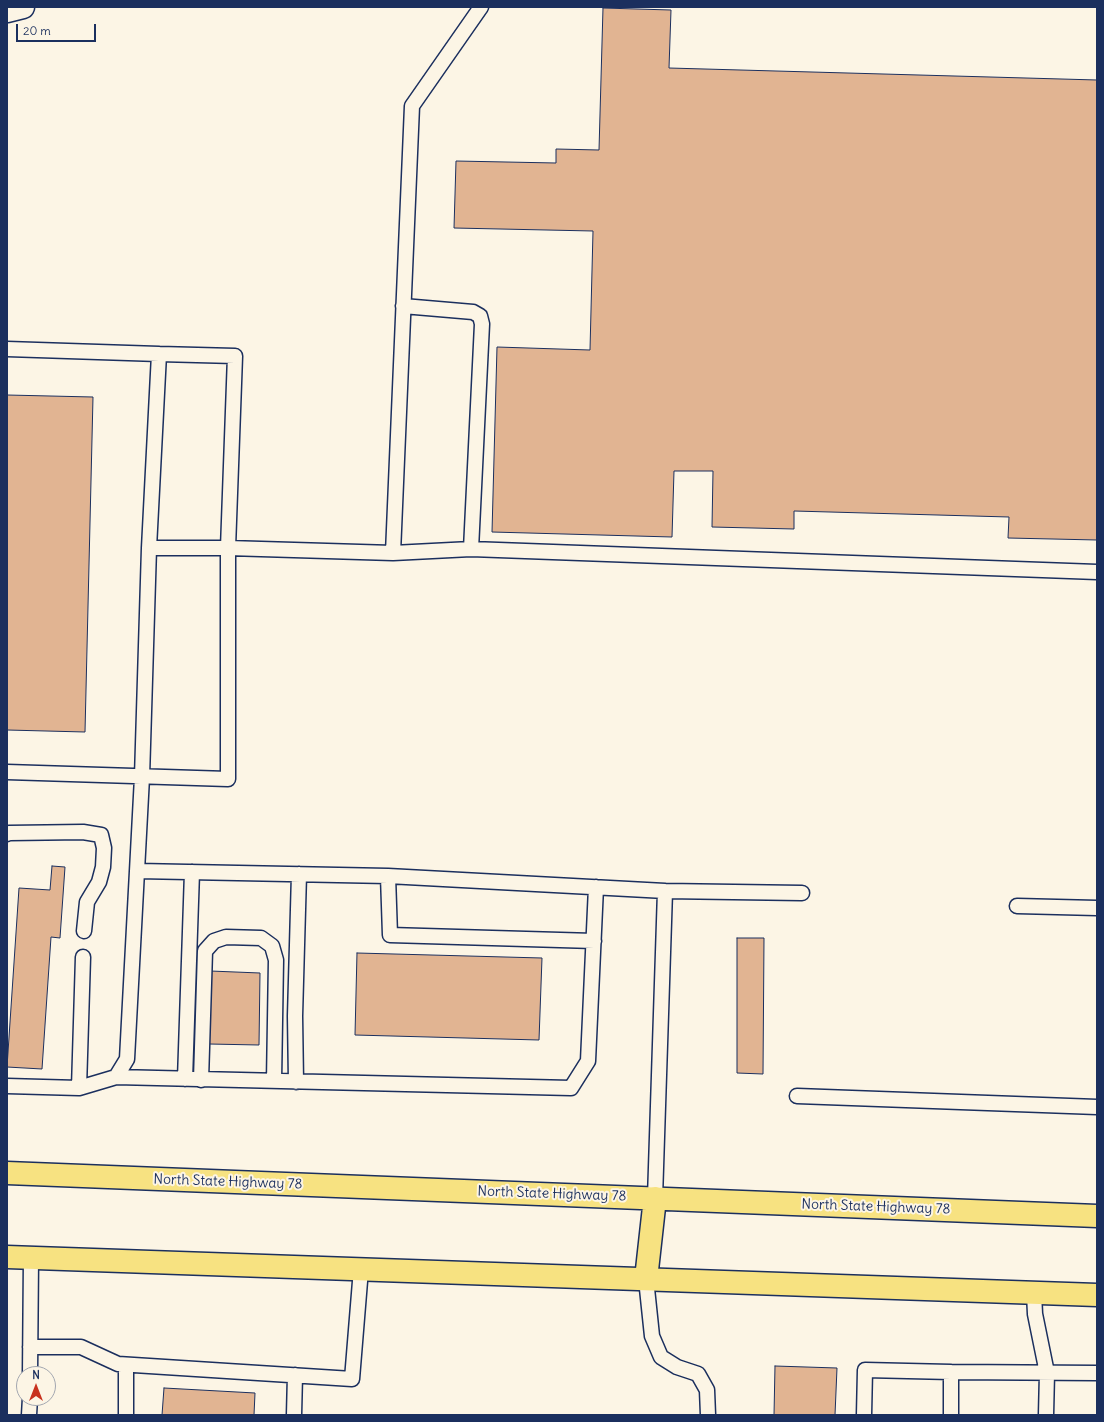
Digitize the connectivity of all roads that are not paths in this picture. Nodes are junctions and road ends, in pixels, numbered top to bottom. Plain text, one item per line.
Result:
1 (23, 7) edge
2 (481, 7) edge
3 (7, 11) edge
4 (404, 306) junction
5 (7, 349) edge
6 (159, 354) junction
7 (149, 548) junction
8 (228, 548) junction
9 (471, 549) junction
10 (393, 553) junction
11 (1097, 572) edge
12 (7, 772) edge
13 (142, 777) junction
14 (7, 834) edge
15 (138, 871) junction
16 (192, 872) junction
17 (299, 874) junction
18 (388, 876) junction
19 (596, 887) junction
20 (665, 891) junction
21 (802, 894) dead end
22 (1017, 906) dead end
23 (1097, 908) edge
24 (84, 931) dead end
25 (594, 941) junction
26 (83, 957) dead end
27 (116, 1077) junction
28 (185, 1079) junction
29 (201, 1080) junction
30 (274, 1081) junction
31 (296, 1082) junction
32 (7, 1086) edge
33 (79, 1088) junction
34 (797, 1096) dead end
35 (1097, 1107) edge
36 (7, 1173) edge
37 (655, 1198) junction
38 (1097, 1216) edge
39 (7, 1257) edge
40 (31, 1258) junction
41 (361, 1269) junction
42 (646, 1279) junction
43 (1034, 1293) junction
44 (1097, 1295) edge
45 (30, 1347) junction
46 (126, 1364) junction
47 (30, 1366) edge
48 (951, 1372) junction
49 (1048, 1373) junction
50 (1097, 1373) edge
51 (296, 1375) junction
52 (126, 1415) edge
53 (294, 1415) edge
54 (708, 1415) edge
55 (864, 1415) edge
56 (951, 1415) edge
57 (1046, 1415) edge

1 - 3 street
2 - 4 lane
4 - 9 lane
4 - 10 lane
5 - 6 lane
6 - 7 lane
6 - 8 lane
7 - 8 lane
7 - 13 lane
8 - 10 lane
8 - 13 lane
9 - 10 lane
9 - 11 lane
12 - 13 lane
13 - 15 lane
14 - 24 lane
15 - 16 lane
15 - 27 lane
16 - 17 lane
16 - 28 lane
17 - 18 lane
17 - 31 lane
18 - 19 lane
18 - 25 lane
19 - 20 lane
19 - 25 lane
20 - 21 lane
20 - 37 lane
22 - 23 lane
25 - 31 lane
26 - 33 lane
27 - 28 lane
27 - 33 lane
28 - 29 lane
29 - 30 lane
29 - 30 lane
30 - 31 lane
32 - 33 lane
34 - 35 lane
36 - 37 main road, North State Highway 78
37 - 38 main road, North State Highway 78
37 - 42 main road
39 - 40 main road
40 - 41 main road
40 - 45 lane
41 - 42 main road
41 - 51 lane
42 - 43 main road
42 - 54 lane
43 - 44 main road
43 - 49 lane
45 - 46 lane
45 - 47 lane
46 - 51 lane
46 - 52 lane
48 - 49 lane
48 - 55 lane
48 - 56 lane
49 - 50 lane
49 - 57 lane
51 - 53 lane

